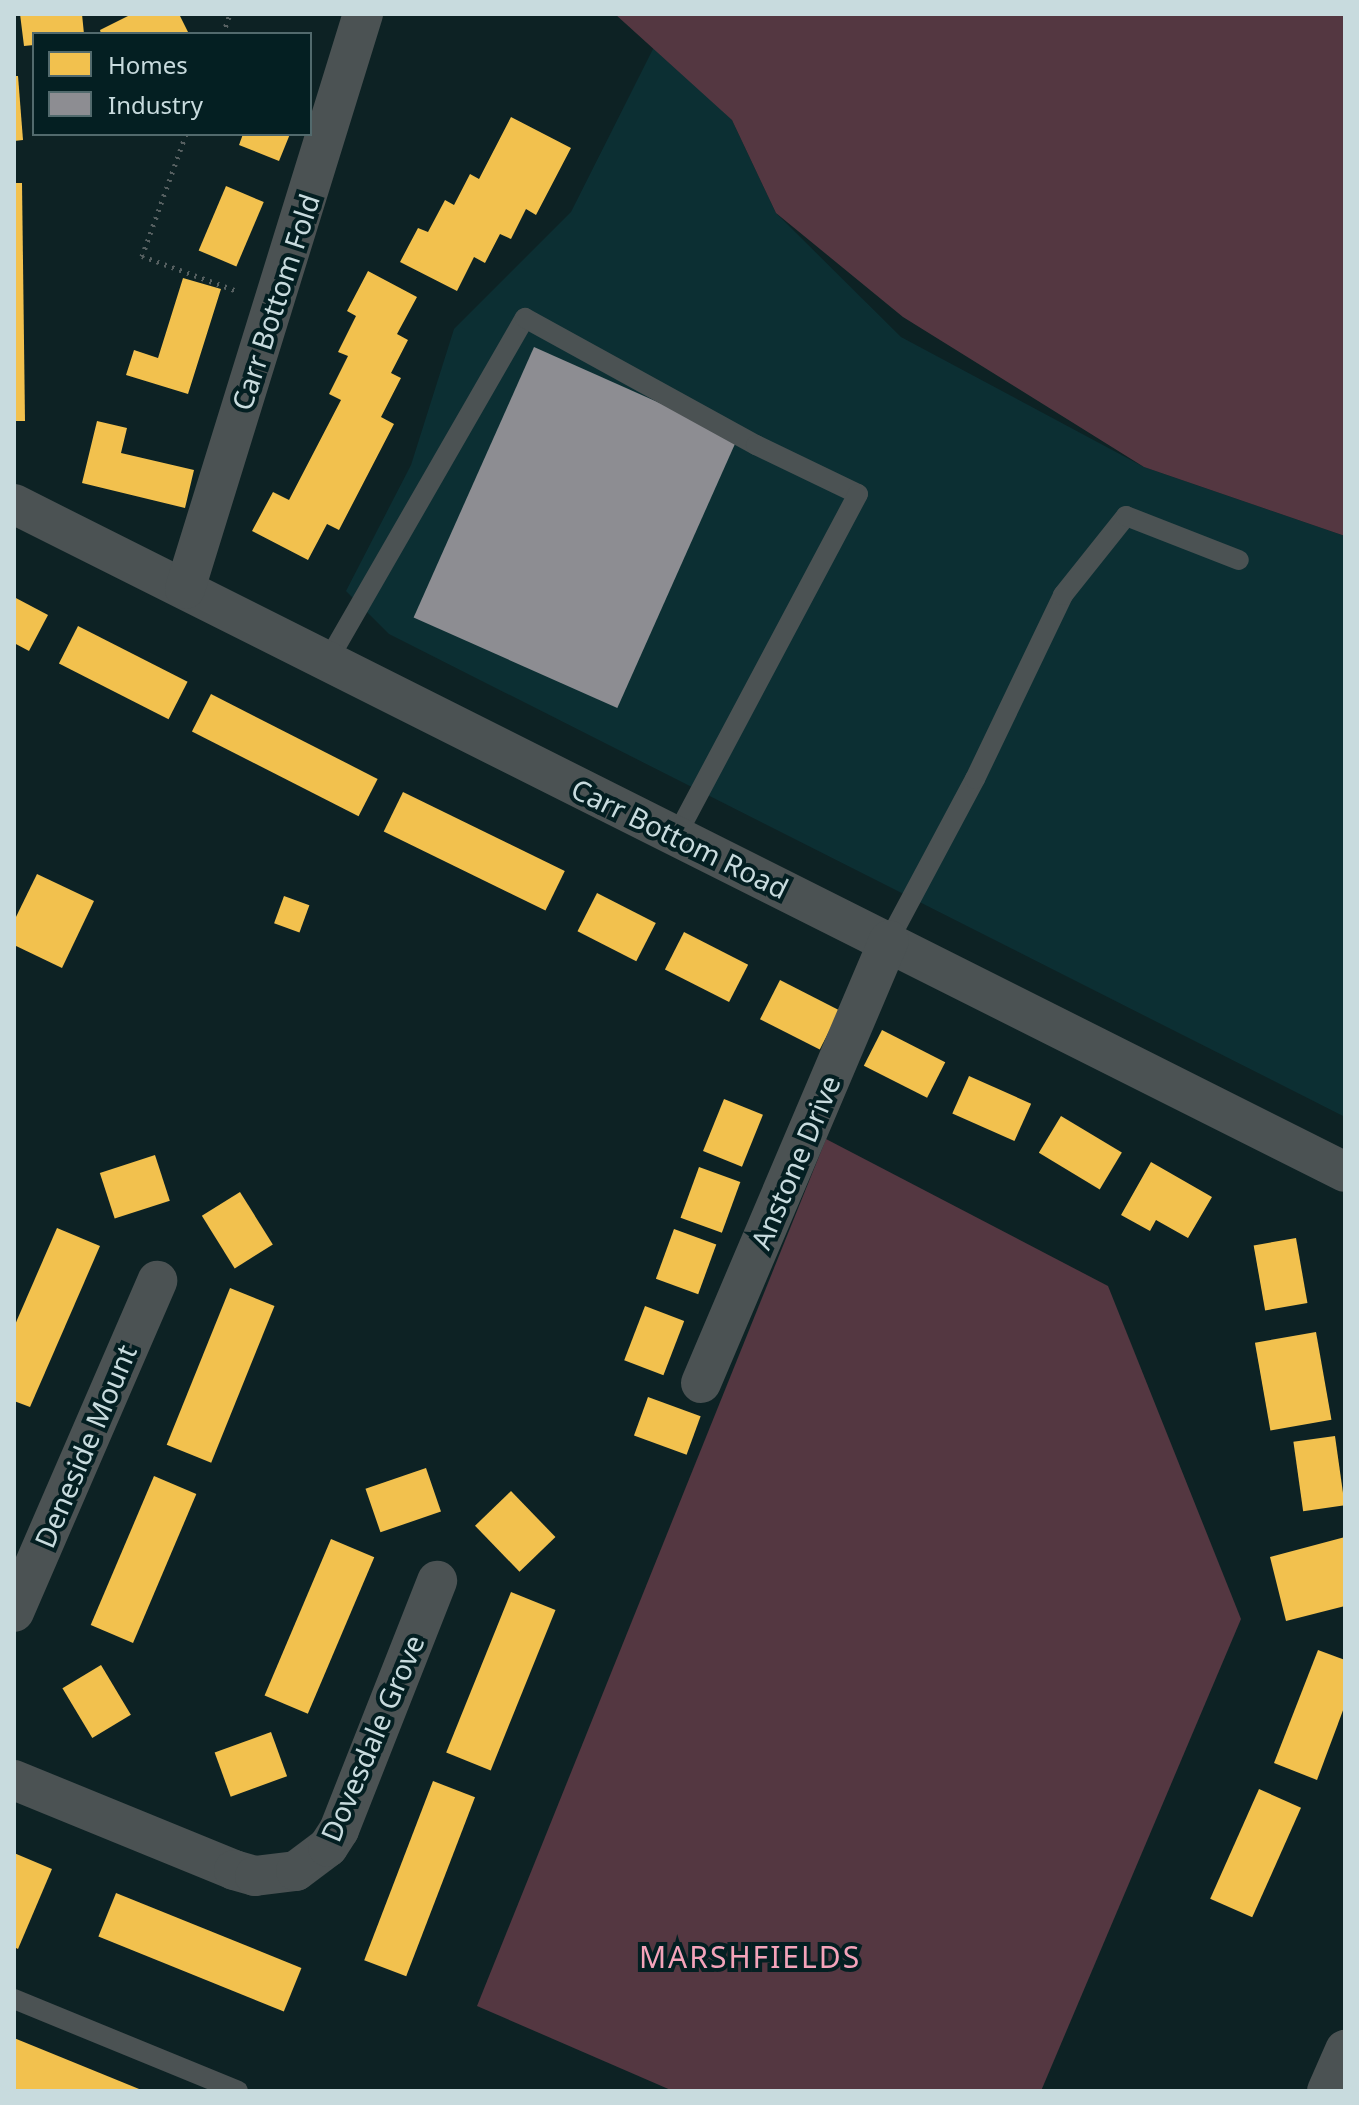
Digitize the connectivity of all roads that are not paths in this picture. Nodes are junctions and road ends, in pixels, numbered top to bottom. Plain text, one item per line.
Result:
1 (363, 14) edge
2 (14, 504) edge
3 (1239, 560) dead end
4 (185, 589) junction
5 (327, 662) junction
6 (676, 837) junction
7 (889, 940) junction
8 (1345, 1172) edge
9 (157, 1281) dead end
10 (701, 1383) dead end
11 (437, 1581) dead end
12 (14, 1612) edge
13 (14, 1780) edge
14 (14, 1999) edge
15 (1345, 2050) edge
16 (238, 2091) edge
17 (1327, 2091) edge

1 - 4 street, Carr Bottom Fold
2 - 4 street, Carr Bottom Road
3 - 7 lane
4 - 5 street, Carr Bottom Road
5 - 6 street, Carr Bottom Road
5 - 6 lane
6 - 7 street, Carr Bottom Road
7 - 8 street, Carr Bottom Road
7 - 10 street, Anstone Drive
9 - 12 street, Deneside Mount
11 - 13 street, Dovesdale Grove
14 - 16 lane
15 - 17 street

